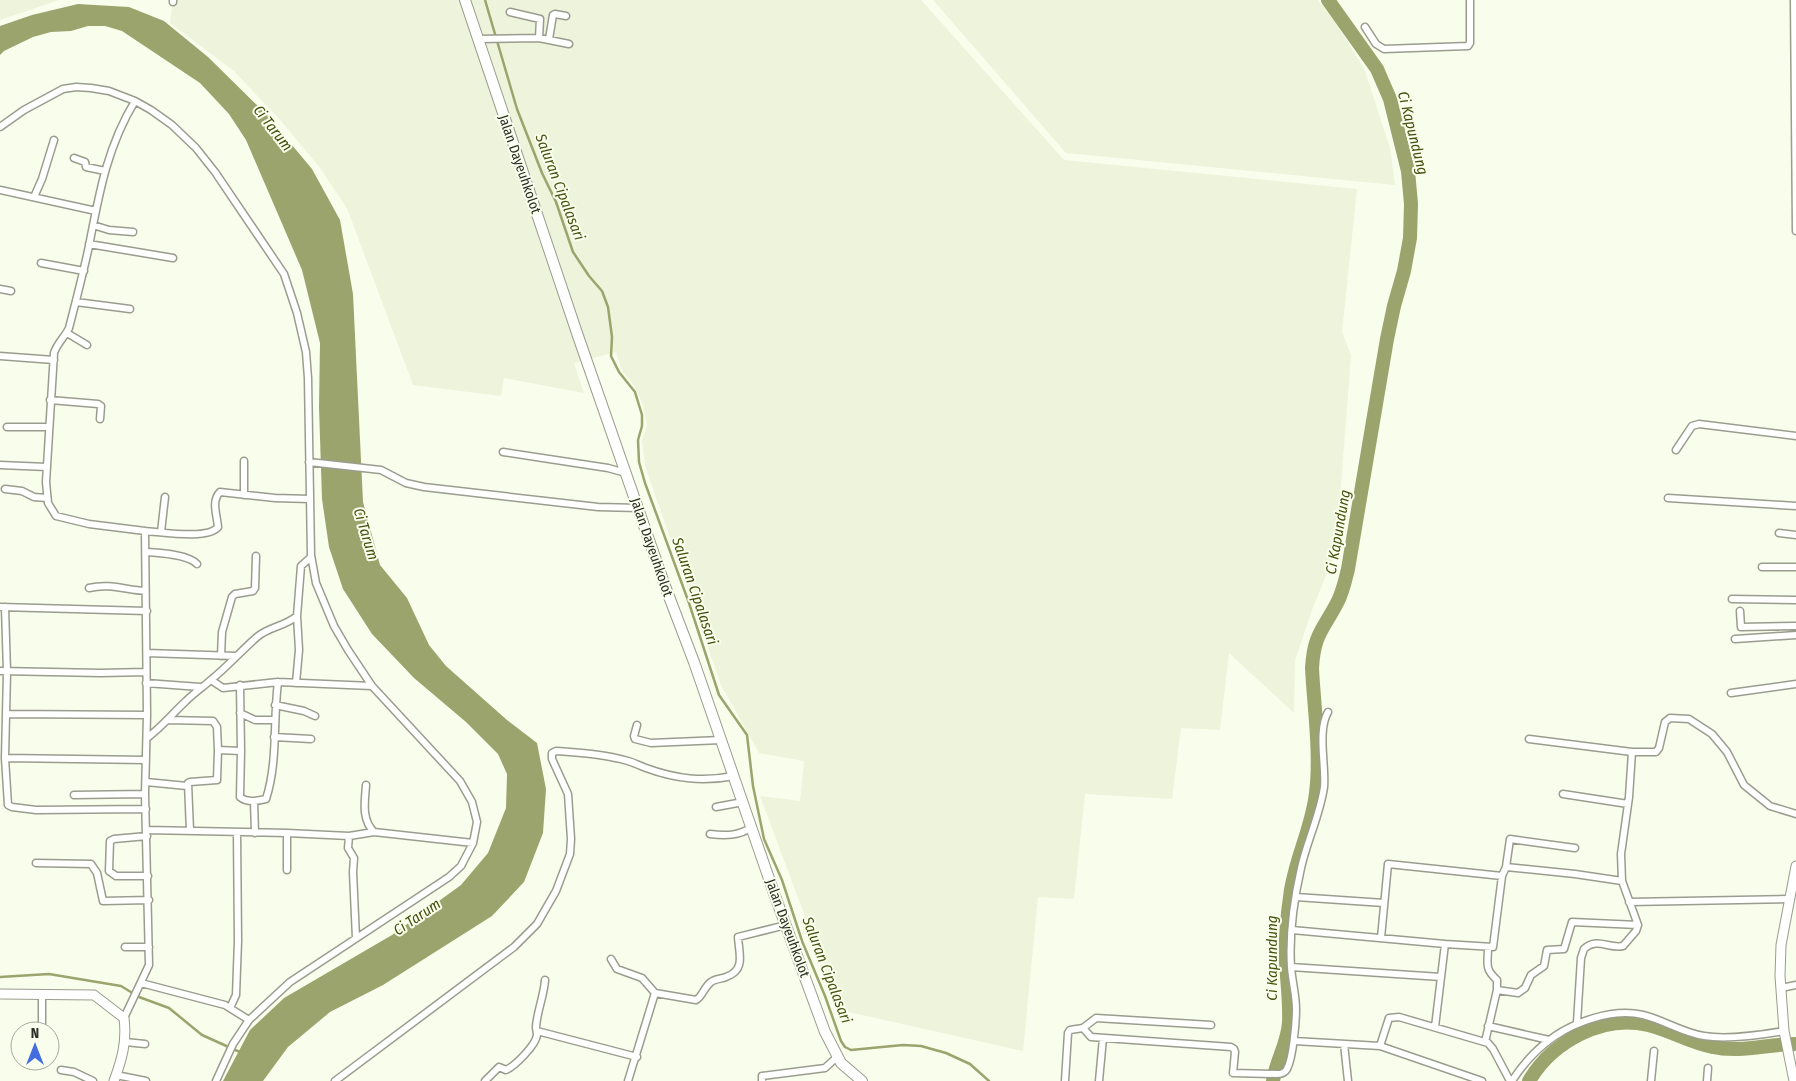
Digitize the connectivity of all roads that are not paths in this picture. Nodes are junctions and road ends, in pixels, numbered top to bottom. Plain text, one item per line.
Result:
1 (464, 0) edge
2 (1470, 0) edge
3 (1794, 0) edge
4 (510, 12) dead end
5 (566, 16) dead end
6 (1365, 27) dead end
7 (538, 38) junction
8 (478, 39) junction
9 (550, 39) junction
10 (569, 44) dead end
11 (135, 101) junction
12 (0, 127) edge
13 (54, 140) dead end
14 (74, 158) dead end
15 (105, 171) junction
16 (0, 190) edge
17 (34, 197) junction
18 (96, 211) junction
19 (93, 225) junction
20 (1796, 231) edge
21 (132, 232) dead end
22 (89, 244) junction
23 (173, 258) dead end
24 (41, 263) dead end
25 (84, 271) junction
26 (0, 289) edge
27 (11, 290) dead end
28 (76, 302) junction
29 (130, 309) dead end
30 (67, 333) junction
31 (87, 345) dead end
32 (0, 356) edge
33 (54, 360) junction
34 (50, 400) junction
35 (100, 419) dead end
36 (7, 427) dead end
37 (49, 427) junction
38 (1796, 436) edge
39 (1676, 450) dead end
40 (503, 452) dead end
41 (244, 461) dead end
42 (309, 462) junction
43 (0, 465) edge
44 (47, 467) junction
45 (626, 472) junction
46 (5, 489) dead end
47 (244, 494) junction
48 (166, 497) dead end
49 (47, 498) junction
50 (1668, 498) dead end
51 (310, 499) junction
52 (1796, 506) edge
53 (639, 508) junction
54 (145, 531) junction
55 (161, 532) junction
56 (1779, 533) dead end
57 (1796, 534) edge
58 (146, 552) junction
59 (256, 556) dead end
60 (311, 557) junction
61 (197, 564) dead end
62 (1762, 567) dead end
63 (1796, 567) edge
64 (89, 588) dead end
65 (146, 591) junction
66 (1732, 598) dead end
67 (1796, 600) edge
68 (2, 607) edge
69 (146, 611) junction
70 (1740, 611) dead end
71 (297, 616) junction
72 (1796, 626) edge
73 (1796, 635) edge
74 (1735, 640) dead end
75 (146, 653) junction
76 (3, 654) edge
77 (221, 656) junction
78 (236, 656) junction
79 (4, 671) edge
80 (146, 672) junction
81 (211, 680) junction
82 (278, 682) junction
83 (146, 683) junction
84 (296, 683) junction
85 (1796, 684) edge
86 (240, 685) junction
87 (372, 686) junction
88 (200, 687) junction
89 (1731, 693) dead end
90 (275, 706) junction
91 (1328, 712) dead end
92 (240, 713) junction
93 (6, 714) junction
94 (147, 715) junction
95 (315, 716) dead end
96 (168, 720) junction
97 (274, 720) junction
98 (637, 725) dead end
99 (274, 736) junction
100 (147, 738) junction
101 (311, 739) dead end
102 (1529, 739) dead end
103 (721, 740) junction
104 (218, 750) junction
105 (241, 751) junction
106 (1632, 752) junction
107 (5, 758) junction
108 (146, 760) junction
109 (734, 776) junction
110 (146, 782) junction
111 (366, 785) dead end
112 (187, 786) junction
113 (146, 794) junction
114 (1563, 794) dead end
115 (74, 795) dead end
116 (254, 801) junction
117 (743, 802) junction
118 (1628, 804) junction
119 (716, 808) dead end
120 (146, 809) junction
121 (1796, 814) edge
122 (752, 827) junction
123 (190, 831) junction
124 (237, 832) junction
125 (287, 832) junction
126 (374, 832) junction
127 (147, 833) junction
128 (255, 833) junction
129 (710, 834) dead end
130 (349, 836) junction
131 (473, 843) junction
132 (1575, 848) dead end
133 (36, 862) dead end
134 (1796, 866) edge
135 (1506, 867) junction
136 (286, 870) dead end
137 (148, 876) junction
138 (1502, 876) junction
139 (1622, 881) junction
140 (1296, 897) junction
141 (1789, 899) junction
142 (148, 900) junction
143 (1629, 902) junction
144 (1384, 903) junction
145 (786, 925) junction
146 (1638, 925) junction
147 (1292, 930) junction
148 (356, 938) junction
149 (1380, 938) junction
150 (1445, 944) junction
151 (124, 947) dead end
152 (149, 947) junction
153 (1488, 947) junction
154 (611, 959) dead end
155 (1291, 968) junction
156 (1441, 977) junction
157 (545, 980) dead end
158 (141, 983) junction
159 (1796, 985) edge
160 (1781, 988) junction
161 (1497, 990) junction
162 (656, 993) junction
163 (0, 994) edge
164 (42, 995) junction
165 (230, 1008) junction
166 (124, 1018) junction
167 (249, 1020) junction
168 (42, 1021) edge
169 (1577, 1023) junction
170 (1210, 1025) dead end
171 (1488, 1026) junction
172 (1435, 1027) junction
173 (1083, 1028) junction
174 (537, 1032) junction
175 (1785, 1034) junction
176 (1103, 1038) junction
177 (1548, 1040) junction
178 (1294, 1041) junction
179 (125, 1042) junction
180 (1485, 1042) junction
181 (145, 1044) dead end
182 (1344, 1044) junction
183 (1380, 1046) junction
184 (1654, 1051) dead end
185 (837, 1056) junction
186 (637, 1057) junction
187 (1708, 1068) dead end
188 (61, 1070) dead end
189 (1233, 1073) junction
190 (115, 1078) edge
191 (94, 1081) edge
192 (146, 1081) edge
193 (216, 1081) edge
194 (335, 1081) edge
195 (486, 1081) edge
196 (628, 1081) edge
197 (762, 1081) edge
198 (862, 1081) edge
199 (1065, 1081) edge
200 (1099, 1081) edge
201 (1232, 1081) edge
202 (1348, 1081) edge
203 (1482, 1081) edge
204 (1511, 1081) edge
205 (1651, 1081) edge
206 (1707, 1081) edge
207 (1794, 1081) edge

1 - 8 main road, Jalan Dayeuhkolot
2 - 6 street
3 - 20 street
4 - 7 street
5 - 9 street
7 - 8 street
7 - 9 street
8 - 45 main road, Jalan Dayeuhkolot
9 - 10 street
11 - 12 street
11 - 15 street
11 - 42 street
13 - 17 street
14 - 15 street
15 - 18 street
16 - 17 street
17 - 18 street
18 - 19 street
19 - 21 street
19 - 22 street
22 - 23 street
22 - 25 street
24 - 25 street
25 - 28 street
26 - 27 street
28 - 29 street
28 - 30 street
30 - 31 street
30 - 33 street
32 - 33 street
33 - 34 street
34 - 35 street
34 - 37 street
36 - 37 street
37 - 44 street
38 - 39 street
40 - 45 street
41 - 47 street
42 - 51 street
42 - 53 street
43 - 44 street
44 - 49 street
45 - 53 main road, Jalan Dayeuhkolot
46 - 49 street
47 - 51 street
47 - 55 street
48 - 55 street
49 - 54 street
50 - 52 street
51 - 60 street
53 - 103 main road, Jalan Dayeuhkolot
54 - 55 street
54 - 58 street
56 - 57 street
58 - 61 street
58 - 65 street
59 - 77 street
60 - 71 street
60 - 87 street
62 - 63 street
64 - 65 street
65 - 69 street
66 - 67 street
68 - 69 street
68 - 76 street
69 - 75 street
70 - 72 street
71 - 78 street
71 - 84 street
73 - 74 street
75 - 77 street
75 - 80 street
76 - 79 street
77 - 78 street
78 - 81 street
79 - 80 street
79 - 93 street
80 - 83 street
81 - 86 street
81 - 88 street
82 - 84 street
82 - 86 street
82 - 90 street
83 - 88 street
83 - 94 street
84 - 87 street
85 - 89 street
86 - 92 street
87 - 131 street
88 - 96 street
90 - 95 street
90 - 97 street
91 - 140 street
92 - 97 street
92 - 105 street
93 - 94 street
93 - 107 street
94 - 100 street
96 - 100 street
96 - 104 street
97 - 99 street
98 - 103 street
99 - 101 street
99 - 116 street
100 - 108 street
102 - 106 street
103 - 109 main road, Jalan Dayeuhkolot
104 - 105 street
104 - 112 street
105 - 116 street
106 - 118 street
106 - 121 street
107 - 108 street
107 - 120 street
108 - 110 street
109 - 117 main road, Jalan Dayeuhkolot
109 - 194 street
110 - 112 street
110 - 113 street
111 - 126 street
112 - 123 street
113 - 115 street
113 - 120 street
114 - 118 street
116 - 128 street
117 - 119 street
117 - 122 main road, Jalan Dayeuhkolot
118 - 139 street
120 - 127 street
122 - 129 street
122 - 145 main road, Jalan Dayeuhkolot
123 - 124 street
123 - 127 street
124 - 128 street
124 - 165 street
125 - 128 street
125 - 130 street
125 - 136 street
126 - 130 street
126 - 131 street
127 - 137 street
127 - 137 street
130 - 148 street
131 - 148 street
132 - 135 street
133 - 142 street
134 - 141 street
135 - 138 street
135 - 139 street
137 - 142 street
138 - 144 street
138 - 153 street
139 - 143 street
140 - 144 street
140 - 147 street
141 - 143 street
141 - 160 street
142 - 152 street
143 - 146 street
144 - 149 street
145 - 162 street
145 - 185 main road, Jalan Dayeuhkolot
146 - 161 street
146 - 169 street
147 - 149 street
147 - 155 street
148 - 167 street
149 - 150 street
150 - 153 street
150 - 156 street
151 - 152 street
152 - 158 street
153 - 161 street
154 - 162 street
155 - 156 street
155 - 178 street
156 - 172 street
157 - 174 street
158 - 165 street
158 - 166 street
159 - 160 street
160 - 175 street
161 - 171 street
162 - 186 street
163 - 164 street
164 - 166 street
164 - 168 street
165 - 167 street
166 - 179 street
167 - 193 street
169 - 175 street
169 - 177 street
170 - 173 street
171 - 177 street
171 - 180 street
172 - 180 street
172 - 183 street
173 - 176 street
173 - 199 street
174 - 186 street
174 - 195 street
175 - 207 street
176 - 189 street
176 - 200 street
177 - 204 street
178 - 182 street
178 - 189 street
179 - 181 street
179 - 190 street
180 - 204 street
182 - 183 street
182 - 202 street
183 - 203 street
184 - 205 street
185 - 197 street
185 - 198 main road, Jalan Dayeuhkolot
186 - 196 street
187 - 206 street
188 - 191 street
189 - 201 street
190 - 192 street

